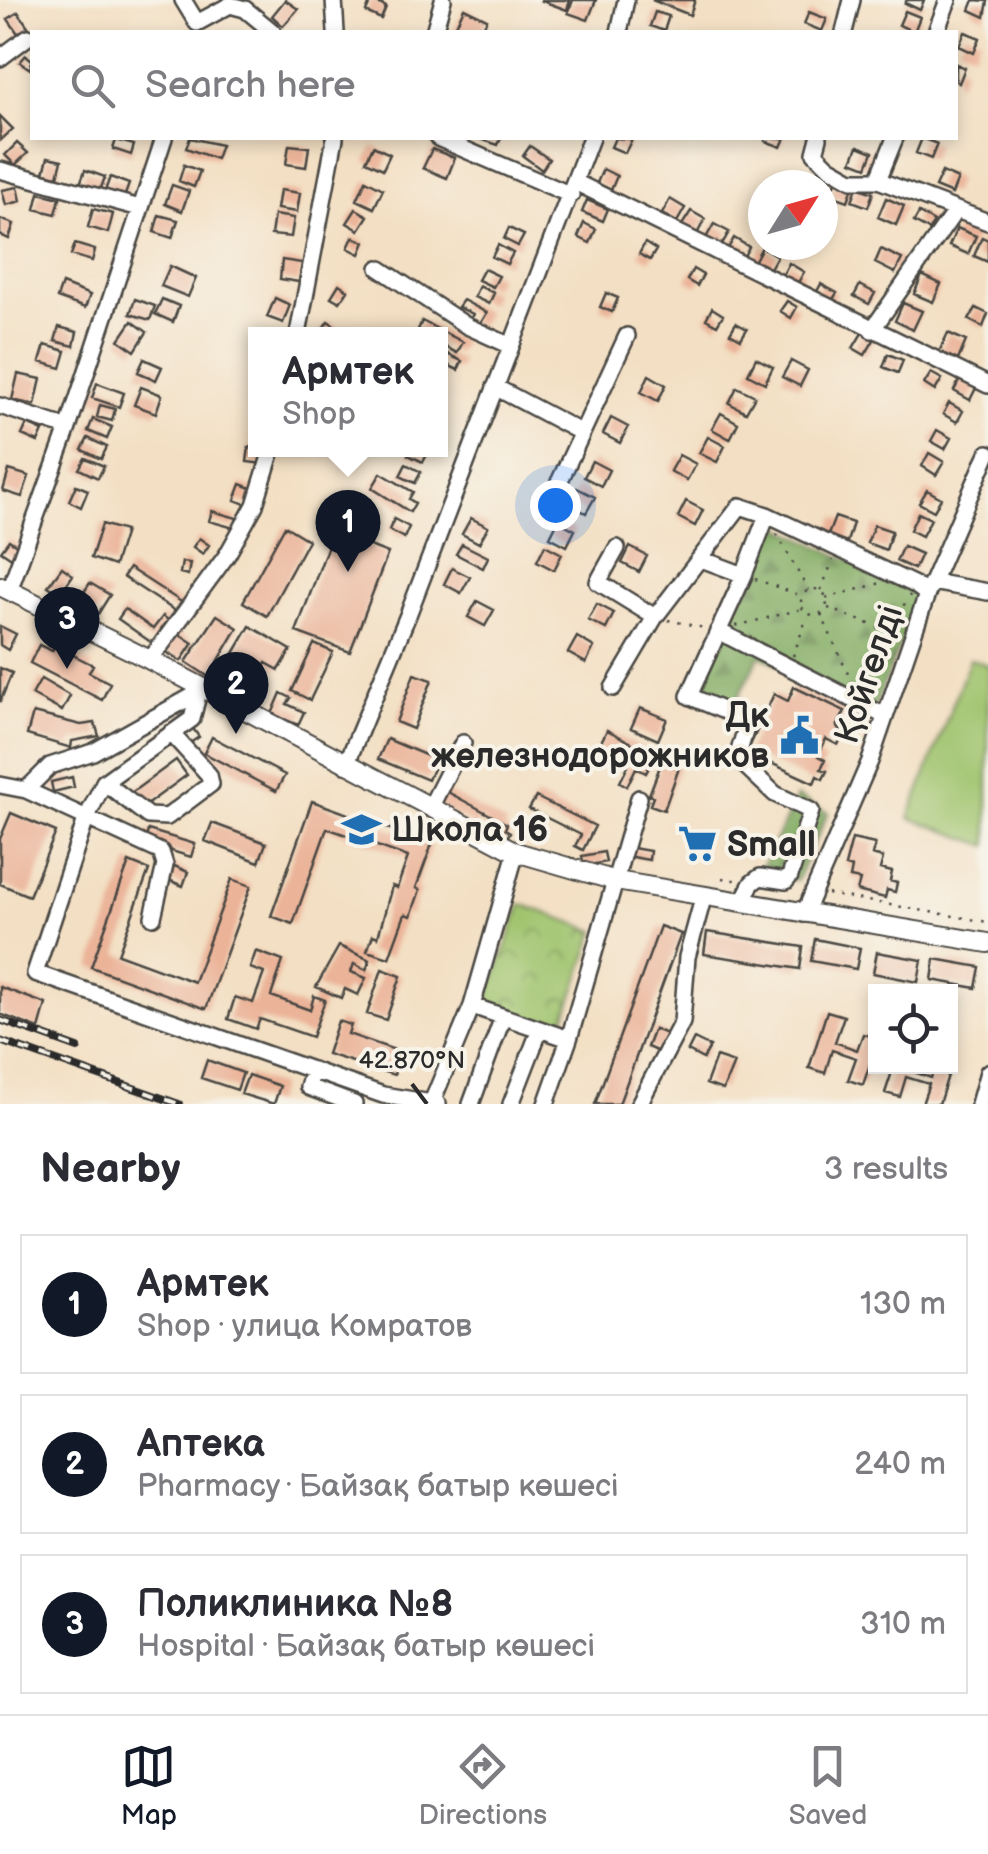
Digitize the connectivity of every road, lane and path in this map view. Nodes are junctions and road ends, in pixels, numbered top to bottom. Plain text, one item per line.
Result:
1 (182, 0) edge
2 (334, 0) edge
3 (443, 0) edge
4 (626, 0) edge
5 (852, 0) edge
6 (948, 0) edge
7 (197, 28) edge
8 (270, 30) edge
9 (336, 30) edge
10 (435, 30) edge
11 (619, 30) edge
12 (844, 30) edge
13 (937, 30) edge
14 (28, 37) dead end
15 (0, 58) edge
16 (163, 140) edge
17 (336, 140) edge
18 (443, 140) edge
19 (590, 140) edge
20 (818, 140) edge
21 (894, 140) edge
22 (0, 170) edge
23 (878, 180) junction
24 (573, 188) junction
25 (140, 208) junction
26 (956, 210) junction
27 (988, 222) edge
28 (379, 268) dead end
29 (300, 327) edge
30 (872, 330) junction
31 (627, 336) dead end
32 (511, 346) junction
33 (988, 385) edge
34 (495, 387) junction
35 (0, 406) edge
36 (68, 428) junction
37 (582, 433) junction
38 (988, 453) edge
39 (270, 457) edge
40 (549, 504) dead end
41 (767, 515) junction
42 (617, 548) dead end
43 (837, 549) junction
44 (701, 559) junction
45 (749, 577) junction
46 (896, 578) junction
47 (925, 587) junction
48 (4, 588) edge
49 (808, 590) junction
50 (821, 591) junction
51 (988, 592) edge
52 (802, 596) junction
53 (826, 598) junction
54 (826, 607) junction
55 (802, 609) junction
56 (808, 614) junction
57 (821, 614) junction
58 (655, 617) junction
59 (718, 631) junction
60 (888, 631) junction
61 (150, 660) junction
62 (789, 667) junction
63 (613, 688) dead end
64 (199, 690) junction
65 (862, 704) junction
66 (885, 716) junction
67 (171, 733) junction
68 (462, 743) dead end
69 (346, 765) junction
70 (104, 782) junction
71 (0, 784) edge
72 (26, 790) junction
73 (640, 798) dead end
74 (430, 808) junction
75 (811, 811) junction
76 (86, 818) junction
77 (844, 821) junction
78 (516, 852) junction
79 (616, 881) junction
80 (833, 894) dead end
81 (704, 895) junction
82 (742, 902) junction
83 (804, 914) junction
84 (153, 918) dead end
85 (988, 922) edge
86 (988, 943) edge
87 (472, 1006) junction
88 (503, 1017) junction
89 (540, 1030) junction
90 (569, 1040) junction
91 (313, 1070) junction
92 (988, 1072) edge
93 (382, 1100) edge
94 (435, 1103) edge
95 (354, 1104) edge
96 (471, 1104) edge
97 (511, 1104) edge
98 (546, 1104) edge
99 (640, 1104) edge
100 (980, 1104) edge

1 - 7 street
2 - 9 street
3 - 10 street
4 - 11 street
5 - 12 street
6 - 13 street
7 - 8 street
14 - 15 street
16 - 25 street
17 - 29 street
18 - 24 street
19 - 24 street
20 - 23 street
21 - 23 street
22 - 25 street
23 - 26 street
24 - 30 street
24 - 32 street
25 - 36 street
26 - 27 street
26 - 30 street
28 - 32 street
30 - 33 street
31 - 37 street
32 - 34 street
34 - 37 street
34 - 69 street
35 - 36 street
36 - 48 street
37 - 40 street
38 - 47 street, Қойгелді
39 - 61 street
41 - 43 street
41 - 44 street
41 - 45 street
41 - 49 path
42 - 58 street
43 - 46 street
43 - 50 path
44 - 45 street
44 - 58 street
45 - 52 path
45 - 59 street
46 - 47 street
46 - 53 path
47 - 51 street
47 - 60 path
47 - 66 street, Қойгелді
48 - 61 main road
49 - 50 path
49 - 52 path
50 - 53 path
52 - 55 path
53 - 54 path
54 - 57 path
54 - 60 path
55 - 56 path
55 - 59 path
56 - 57 path
56 - 62 path
57 - 65 path
58 - 59 path
58 - 63 street
59 - 62 street
59 - 75 street
60 - 65 path
61 - 64 main road
62 - 65 street
64 - 67 street
64 - 69 main road
64 - 72 street
65 - 66 street
66 - 77 street, Қойгелді
67 - 70 street
67 - 70 street
68 - 74 street
69 - 74 main road
70 - 76 street
71 - 72 street
72 - 76 street
73 - 79 street
74 - 78 main road
75 - 77 street
75 - 82 street
76 - 84 street
76 - 91 street
77 - 83 street, Қойгелді
78 - 79 main road
78 - 87 street
79 - 81 main road
79 - 90 street
80 - 85 path
81 - 82 main road
81 - 99 street
82 - 83 main road
83 - 86 main road
87 - 88 street
87 - 94 street
88 - 89 street
88 - 96 street
89 - 90 street
89 - 97 street
90 - 98 street
91 - 93 street
91 - 95 street
92 - 100 street
93 - 94 street

